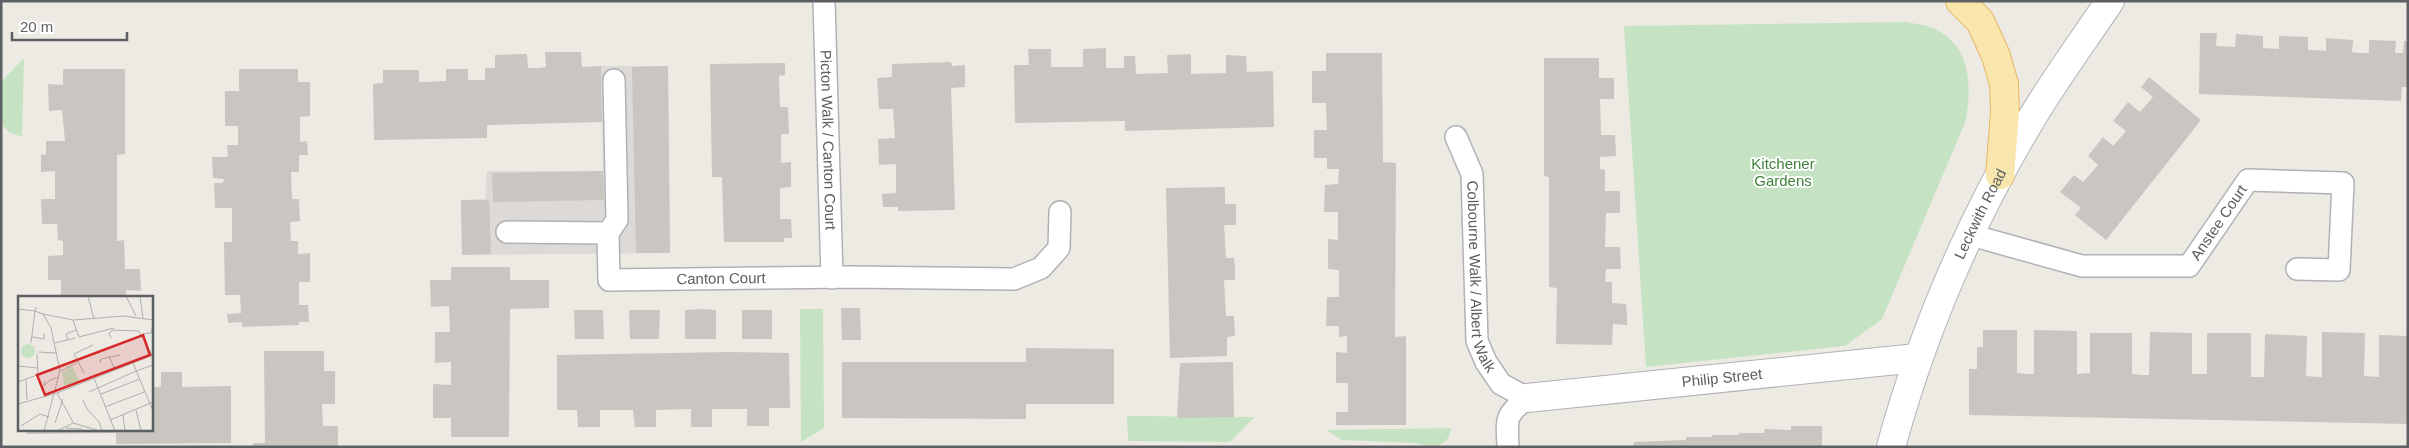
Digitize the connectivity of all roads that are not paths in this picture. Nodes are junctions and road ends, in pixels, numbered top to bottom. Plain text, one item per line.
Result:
1 (824, 1) edge
2 (1960, 1) edge
3 (2110, 1) edge
4 (614, 80) dead end
5 (1456, 138) dead end
6 (2000, 174) junction
7 (1060, 212) dead end
8 (507, 232) dead end
9 (608, 233) junction
10 (1971, 235) junction
11 (2297, 269) dead end
12 (832, 278) junction
13 (1917, 358) junction
14 (1527, 398) junction
15 (1508, 447) edge
16 (1891, 447) edge

1 - 12 lane, Picton Walk / Canton Court
2 - 6 main road
3 - 6 main road, Leckwith Road
4 - 9 lane
5 - 14 lane, Colbourne Walk / Albert Walk
6 - 10 main road, Leckwith Road
7 - 12 lane, Canton Court
8 - 9 lane
9 - 12 lane, Canton Court
10 - 11 lane, Anstee Court
10 - 13 main road, Leckwith Road
13 - 14 main road, Philip Street
13 - 16 main road, Leckwith Road
14 - 15 lane

